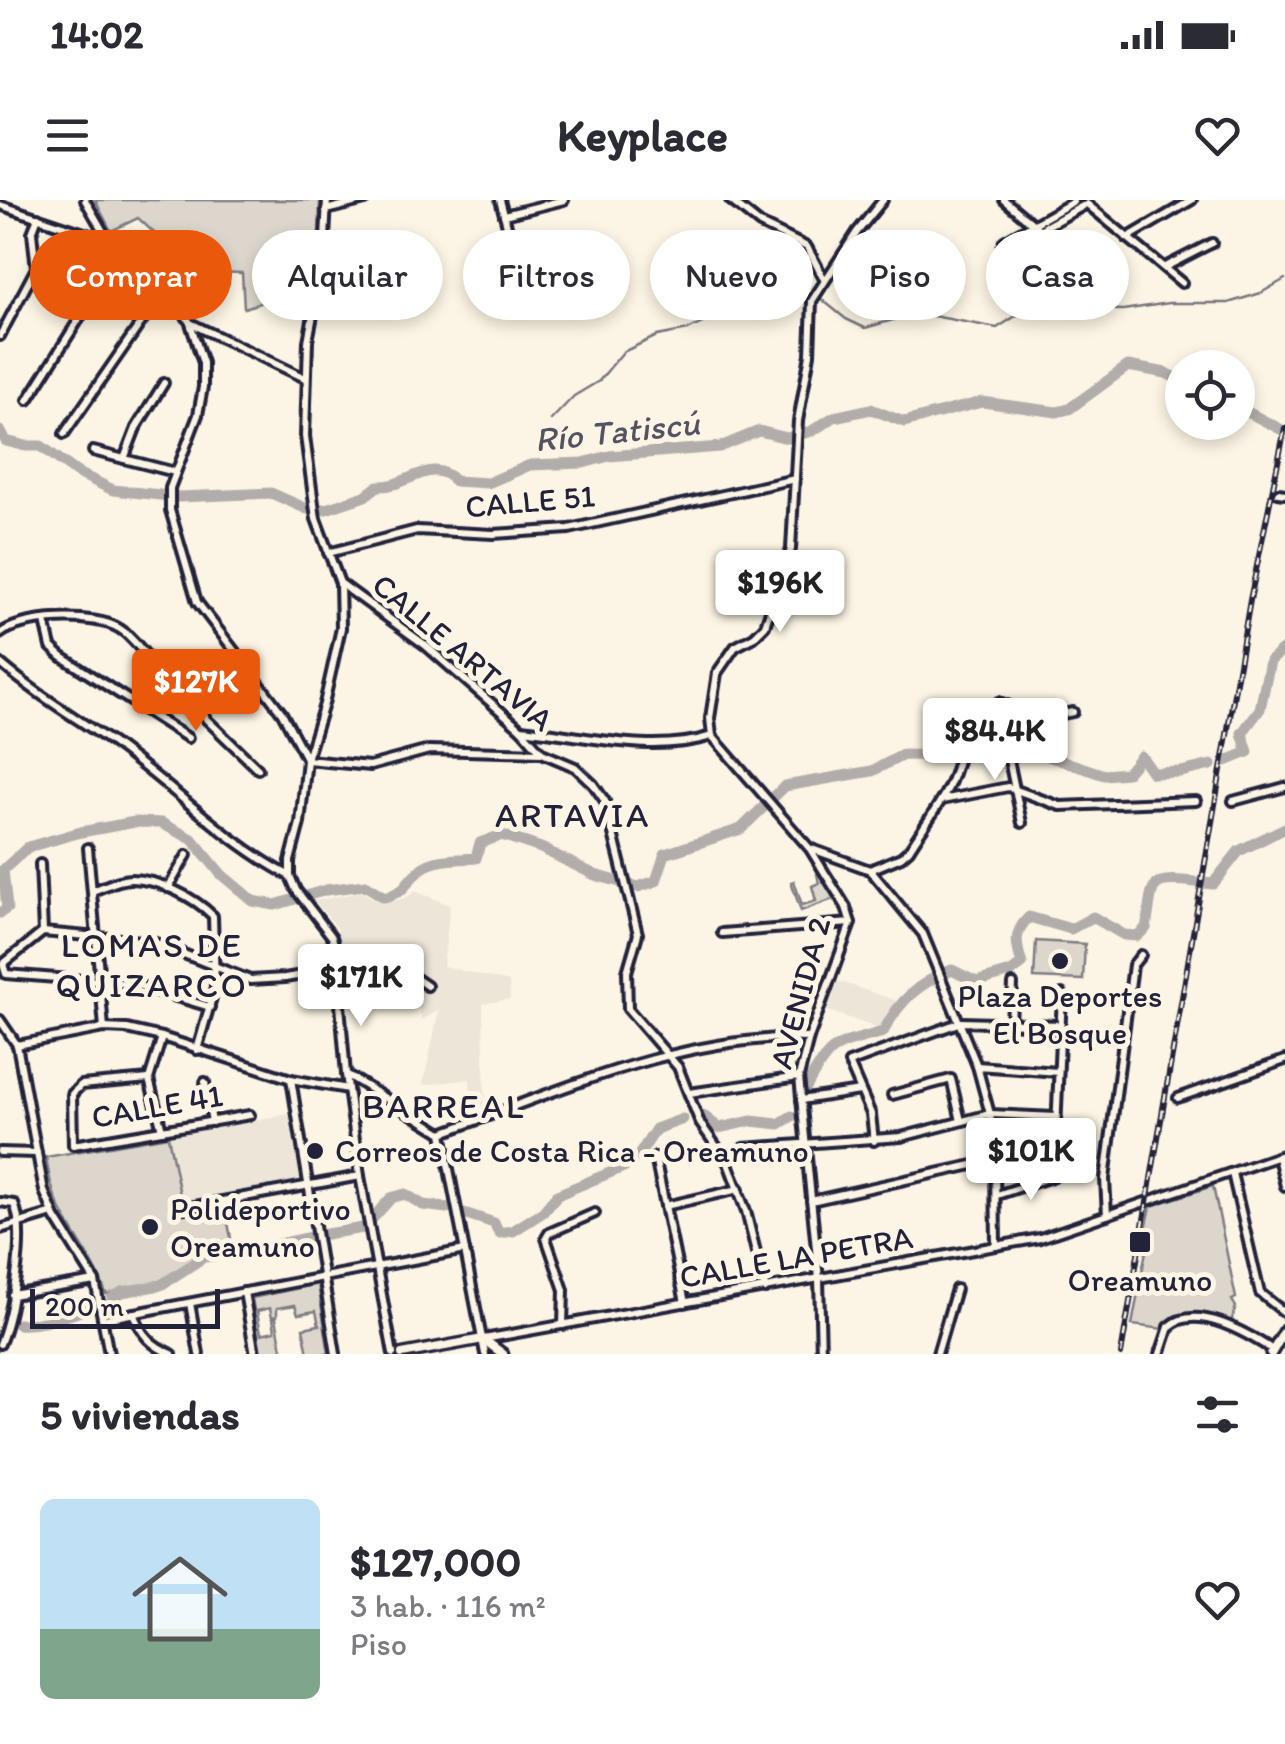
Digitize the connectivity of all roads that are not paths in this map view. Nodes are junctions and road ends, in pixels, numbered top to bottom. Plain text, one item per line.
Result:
1 (85, 200) edge
2 (327, 200) edge
3 (364, 200) edge
4 (500, 200) edge
5 (564, 200) edge
6 (730, 200) edge
7 (883, 200) edge
8 (1004, 200) edge
9 (1192, 200) edge
10 (1072, 201) edge
11 (1088, 203) edge
12 (0, 205) edge
13 (326, 210) junction
14 (504, 215) junction
15 (38, 217) junction
16 (1037, 228) junction
17 (75, 230) edge
18 (102, 230) edge
19 (508, 230) edge
20 (1034, 230) edge
21 (1039, 230) edge
22 (1118, 230) edge
23 (1129, 237) edge
24 (1129, 240) edge
25 (1212, 243) dead end
26 (1164, 268) junction
27 (1182, 282) dead end
28 (822, 283) junction
29 (78, 320) edge
30 (143, 320) edge
31 (188, 320) edge
32 (190, 323) junction
33 (0, 336) edge
34 (305, 378) junction
35 (164, 383) dead end
36 (28, 400) dead end
37 (64, 434) dead end
38 (93, 451) dead end
39 (124, 458) junction
40 (175, 472) junction
41 (795, 478) junction
42 (328, 553) junction
43 (340, 583) junction
44 (45, 620) junction
45 (0, 634) edge
46 (0, 662) edge
47 (191, 669) junction
48 (250, 675) junction
49 (1072, 712) dead end
50 (521, 728) junction
51 (712, 736) junction
52 (1004, 736) dead end
53 (188, 738) dead end
54 (542, 753) junction
55 (307, 760) junction
56 (258, 769) dead end
57 (1014, 787) junction
58 (1285, 787) edge
59 (941, 800) junction
60 (1196, 801) dead end
61 (1233, 802) dead end
62 (1022, 823) dead end
63 (88, 848) dead end
64 (810, 849) junction
65 (187, 855) dead end
66 (40, 864) dead end
67 (870, 870) junction
68 (290, 876) junction
69 (168, 888) junction
70 (92, 891) junction
71 (851, 923) junction
72 (43, 932) junction
73 (722, 933) dead end
74 (96, 937) junction
75 (1141, 955) dead end
76 (215, 964) junction
77 (338, 970) junction
78 (99, 982) junction
79 (1013, 984) dead end
80 (427, 986) dead end
81 (1062, 994) dead end
82 (210, 1007) junction
83 (0, 1020) edge
84 (961, 1022) junction
85 (1011, 1023) junction
86 (1060, 1025) junction
87 (104, 1028) junction
88 (162, 1036) junction
89 (809, 1038) junction
90 (17, 1046) junction
91 (196, 1050) junction
92 (668, 1056) junction
93 (1285, 1060) edge
94 (976, 1066) junction
95 (1058, 1072) junction
96 (346, 1074) junction
97 (799, 1077) junction
98 (150, 1079) junction
99 (290, 1080) junction
100 (206, 1082) dead end
101 (348, 1089) junction
102 (860, 1091) junction
103 (689, 1093) junction
104 (892, 1095) dead end
105 (1178, 1098) dead end
106 (801, 1100) junction
107 (990, 1114) junction
108 (250, 1115) dead end
109 (1056, 1117) junction
110 (961, 1121) junction
111 (212, 1122) junction
112 (162, 1130) junction
113 (442, 1134) junction
114 (874, 1141) junction
115 (806, 1145) junction
116 (744, 1148) dead end
117 (0, 1152) edge
118 (38, 1152) junction
119 (1282, 1156) edge
120 (654, 1158) dead end
121 (996, 1160) junction
122 (1232, 1172) junction
123 (360, 1176) junction
124 (307, 1186) junction
125 (1285, 1186) edge
126 (739, 1189) junction
127 (997, 1195) junction
128 (812, 1201) junction
129 (0, 1202) edge
130 (665, 1206) junction
131 (184, 1208) dead end
132 (53, 1213) junction
133 (595, 1213) dead end
134 (1107, 1215) junction
135 (20, 1224) junction
136 (0, 1229) edge
137 (996, 1246) junction
138 (465, 1250) junction
139 (377, 1267) junction
140 (322, 1277) junction
141 (819, 1279) junction
142 (94, 1281) junction
143 (765, 1289) junction
144 (956, 1290) dead end
145 (244, 1292) junction
146 (12, 1296) junction
147 (190, 1302) junction
148 (684, 1303) junction
149 (1285, 1313) edge
150 (4, 1314) edge
151 (133, 1314) junction
152 (104, 1319) junction
153 (563, 1325) junction
154 (1285, 1330) edge
155 (482, 1340) junction
156 (0, 1344) edge
157 (1272, 1352) edge
158 (109, 1354) edge
159 (172, 1354) edge
160 (199, 1354) edge
161 (255, 1354) edge
162 (336, 1354) edge
163 (393, 1354) edge
164 (402, 1354) edge
165 (485, 1354) edge
166 (503, 1354) edge
167 (821, 1354) edge
168 (937, 1354) edge
169 (1160, 1354) edge

1 - 18 street
2 - 13 street
3 - 13 street
4 - 14 street
5 - 14 street
6 - 28 street
7 - 28 street
8 - 16 street
9 - 23 street
10 - 11 street
10 - 16 street
11 - 16 street
11 - 22 street
12 - 15 street
13 - 34 street
14 - 19 street
15 - 17 street
15 - 33 street
16 - 20 street
16 - 21 street
24 - 26 street
25 - 26 street
26 - 27 street
28 - 41 street
29 - 36 street
30 - 37 street
31 - 32 street
32 - 34 street
32 - 40 street
34 - 42 street
35 - 39 street
38 - 39 street
39 - 40 street
40 - 48 street
41 - 42 street, CALLE 51
41 - 51 street
42 - 43 street
43 - 50 street, CALLE ARTAVIA
43 - 55 street
44 - 45 street
44 - 47 street
44 - 53 street
46 - 68 street
47 - 48 street
47 - 56 street
48 - 55 street
49 - 59 street
50 - 51 street
50 - 54 street, CALLE ARTAVIA
51 - 64 street, AVENIDA 2
52 - 57 street
54 - 55 street
54 - 92 street, CALLE ARTAVIA
55 - 68 street
57 - 59 street
57 - 60 street
57 - 62 street
58 - 61 street
59 - 67 street
63 - 70 street
64 - 67 street
64 - 71 street, AVENIDA 2
65 - 69 street
66 - 72 street
67 - 84 street
68 - 77 street
69 - 70 street
69 - 76 street
70 - 74 street
71 - 73 street
71 - 89 street, AVENIDA 2
72 - 74 street
72 - 78 street
74 - 76 street
74 - 78 street
75 - 134 street
76 - 77 street
76 - 82 street
77 - 80 street
77 - 96 street
78 - 82 street
78 - 87 street
79 - 85 street
81 - 86 street
82 - 91 street
83 - 90 street
84 - 85 street
84 - 94 street
84 - 102 street
85 - 86 street
86 - 95 street
87 - 88 street
87 - 90 street
88 - 91 street
88 - 98 street
89 - 92 street
89 - 97 street, AVENIDA 2
90 - 118 street
91 - 99 street
92 - 103 street, CALLE ARTAVIA
92 - 113 street
93 - 105 street
94 - 95 street
94 - 107 street
95 - 109 street
96 - 101 street
96 - 113 street
97 - 103 street
97 - 106 street, AVENIDA 2
98 - 112 street
98 - 112 street, CALLE 41
99 - 101 street
99 - 124 street
100 - 111 street
101 - 123 street
102 - 106 street
102 - 114 street
103 - 126 street, CALLE ARTAVIA
104 - 110 street
106 - 115 street, AVENIDA 2
107 - 109 street
107 - 110 street
107 - 121 street
108 - 111 street, CALLE 41
109 - 127 street
110 - 114 street
111 - 112 street, CALLE 41
113 - 138 street
114 - 115 street
115 - 116 street
115 - 128 street, AVENIDA 2
117 - 118 street
118 - 132 street
119 - 122 street, CALLE LA PETRA
119 - 125 street
120 - 130 street
121 - 127 street
121 - 128 street
122 - 134 street, CALLE LA PETRA
122 - 149 street
123 - 124 street
123 - 139 street
124 - 131 street
124 - 140 street
126 - 130 street
126 - 143 street, CALLE ARTAVIA
127 - 137 street
128 - 141 street, AVENIDA 2
129 - 135 street
130 - 148 street
132 - 135 street
132 - 142 street
133 - 153 street
134 - 137 street, CALLE LA PETRA
135 - 136 street
135 - 146 street
137 - 141 street, CALLE LA PETRA
138 - 139 street
138 - 155 street
139 - 140 street
139 - 163 street
140 - 145 street
140 - 162 street
141 - 143 street, CALLE LA PETRA
141 - 167 street, AVENIDA 2
142 - 146 street
142 - 152 street
143 - 148 street, CALLE LA PETRA
144 - 168 street
145 - 147 street
145 - 161 street
146 - 150 street
147 - 151 street
147 - 160 street
148 - 153 street, CALLE LA PETRA
150 - 156 street
151 - 152 street
151 - 159 street
152 - 158 street
153 - 155 street, CALLE LA PETRA
154 - 157 main road
155 - 164 main road
155 - 165 street
155 - 166 main road
157 - 169 street

